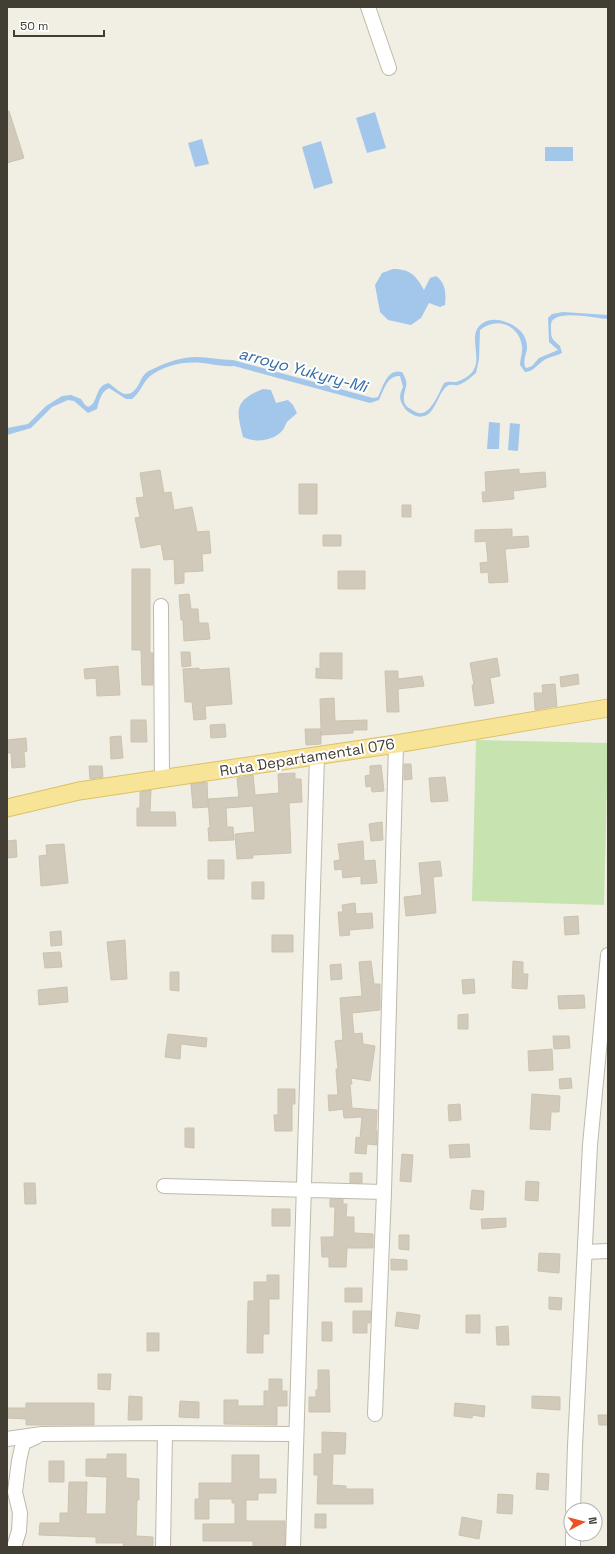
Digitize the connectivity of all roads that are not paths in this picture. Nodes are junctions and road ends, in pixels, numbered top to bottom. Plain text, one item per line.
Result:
1 (368, 7) edge
2 (389, 68) dead end
3 (161, 606) dead end
4 (608, 708) edge
5 (396, 744) junction
6 (317, 756) junction
7 (162, 779) junction
8 (7, 808) edge
9 (608, 955) edge
10 (164, 1186) dead end
11 (305, 1190) junction
12 (384, 1192) junction
13 (608, 1251) edge
14 (585, 1252) junction
15 (375, 1414) dead end
16 (165, 1432) junction
17 (42, 1434) junction
18 (296, 1434) junction
19 (7, 1439) edge
20 (574, 1502) edge
21 (14, 1547) edge
22 (163, 1547) edge
23 (293, 1547) edge

1 - 2 street
3 - 7 street
4 - 5 main road, Ruta Departamental 076
5 - 6 main road, Ruta Departamental 076
5 - 12 street
6 - 7 main road, Ruta Departamental 076
6 - 11 street
7 - 8 main road, Ruta Departamental 076
9 - 14 street
10 - 11 street
11 - 12 street
11 - 18 street
12 - 15 street
13 - 14 street
14 - 20 street
16 - 17 street
16 - 18 street
16 - 22 street
17 - 19 street
17 - 21 street
18 - 23 street

